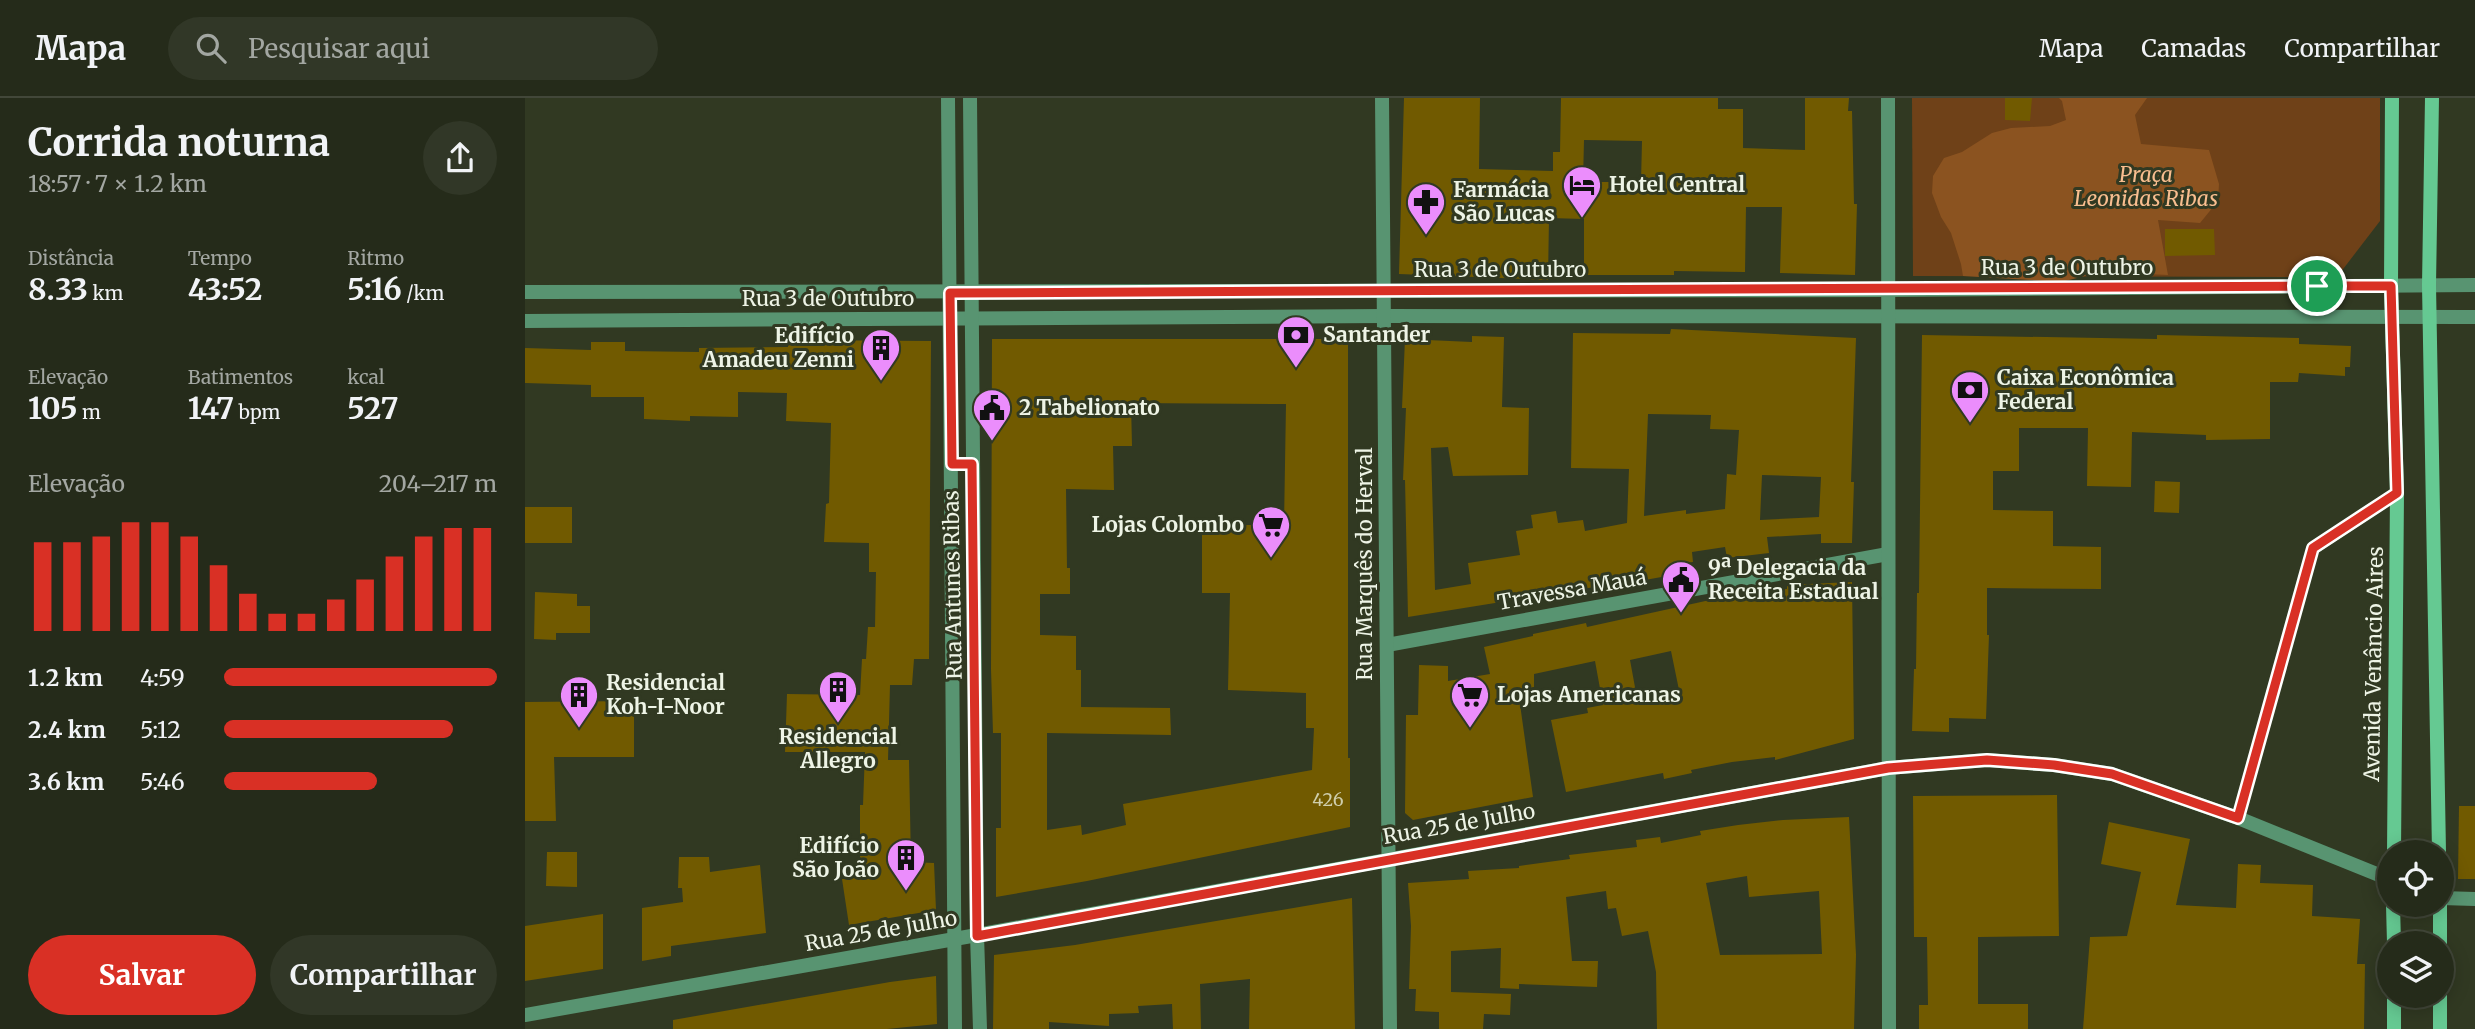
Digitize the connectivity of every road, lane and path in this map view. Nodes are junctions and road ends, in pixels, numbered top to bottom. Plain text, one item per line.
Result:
1 (948, 98) edge
2 (970, 98) edge
3 (1382, 98) edge
4 (1888, 98) edge
5 (2392, 98) edge
6 (2432, 98) edge
7 (949, 176) junction
8 (970, 176) junction
9 (2429, 285) junction
10 (2475, 285) edge
11 (2391, 286) junction
12 (1888, 290) junction
13 (1384, 291) junction
14 (1591, 291) junction
15 (525, 292) edge
16 (950, 293) junction
17 (971, 293) junction
18 (2391, 315) junction
19 (1384, 316) junction
20 (1590, 317) junction
21 (1888, 317) junction
22 (2429, 317) junction
23 (2475, 317) edge
24 (951, 319) junction
25 (971, 319) junction
26 (525, 321) edge
27 (952, 464) junction
28 (972, 464) junction
29 (2397, 493) junction
30 (1888, 554) junction
31 (1387, 645) junction
32 (953, 663) junction
33 (974, 663) junction
34 (1888, 768) junction
35 (2238, 818) junction
36 (2394, 840) edge
37 (2439, 840) edge
38 (1389, 859) junction
39 (2377, 874) edge
40 (2454, 898) edge
41 (2475, 899) edge
42 (977, 936) junction
43 (955, 939) junction
44 (2394, 1008) edge
45 (2440, 1008) edge
46 (525, 1015) edge
47 (955, 1029) edge
48 (980, 1029) edge
49 (1390, 1029) edge
50 (1889, 1029) edge
51 (2394, 1029) edge
52 (2440, 1029) edge

1 - 7 street, Rua Antunes Ribas
2 - 8 street, Rua Antunes Ribas
3 - 13 street, Rua Marquês do Herval
4 - 12 street
5 - 11 main road, Avenida Venâncio Aires
6 - 9 main road
7 - 8 street
7 - 16 street, Rua Antunes Ribas
8 - 17 street, Rua Antunes Ribas
9 - 10 street, Rua 3 de Outubro
9 - 11 street, Rua 3 de Outubro
9 - 22 main road
11 - 12 street, Rua 3 de Outubro
11 - 18 main road, Avenida Venâncio Aires
12 - 14 street, Rua 3 de Outubro
12 - 21 street
13 - 14 street, Rua 3 de Outubro
13 - 17 street, Rua 3 de Outubro
13 - 19 street, Rua Marquês do Herval
14 - 20 street
15 - 16 street, Rua 3 de Outubro
16 - 17 street, Rua 3 de Outubro
16 - 24 street, Rua Antunes Ribas
17 - 25 street, Rua Antunes Ribas
18 - 21 street, Rua 3 de Outubro
18 - 22 street, Rua 3 de Outubro
18 - 29 main road, Avenida Venâncio Aires
19 - 20 street, Rua 3 de Outubro
19 - 25 street, Rua 3 de Outubro
19 - 31 street, Rua Marquês do Herval
20 - 21 street, Rua 3 de Outubro
21 - 30 street
22 - 23 street, Rua 3 de Outubro
22 - 37 main road
24 - 25 street, Rua 3 de Outubro
24 - 26 street, Rua 3 de Outubro
24 - 27 street, Rua Antunes Ribas
25 - 28 street, Rua Antunes Ribas
27 - 28 street
27 - 32 street, Rua Antunes Ribas
28 - 33 street, Rua Antunes Ribas
29 - 35 lane
29 - 36 main road, Avenida Venâncio Aires
30 - 31 street, Travessa Mauá
30 - 34 street
31 - 38 street, Rua Marquês do Herval
32 - 33 street
32 - 43 street, Rua Antunes Ribas
33 - 42 street, Rua Antunes Ribas
34 - 35 street, Rua 25 de Julho
34 - 38 street, Rua 25 de Julho
34 - 50 street
35 - 39 street, Rua 25 de Julho
38 - 42 street, Rua 25 de Julho
38 - 49 street, Rua Marquês do Herval
40 - 41 street
42 - 43 street, Rua 25 de Julho
42 - 48 street, Rua Antunes Ribas
43 - 46 street, Rua 25 de Julho
43 - 47 street, Rua Antunes Ribas
44 - 51 main road
45 - 52 main road

